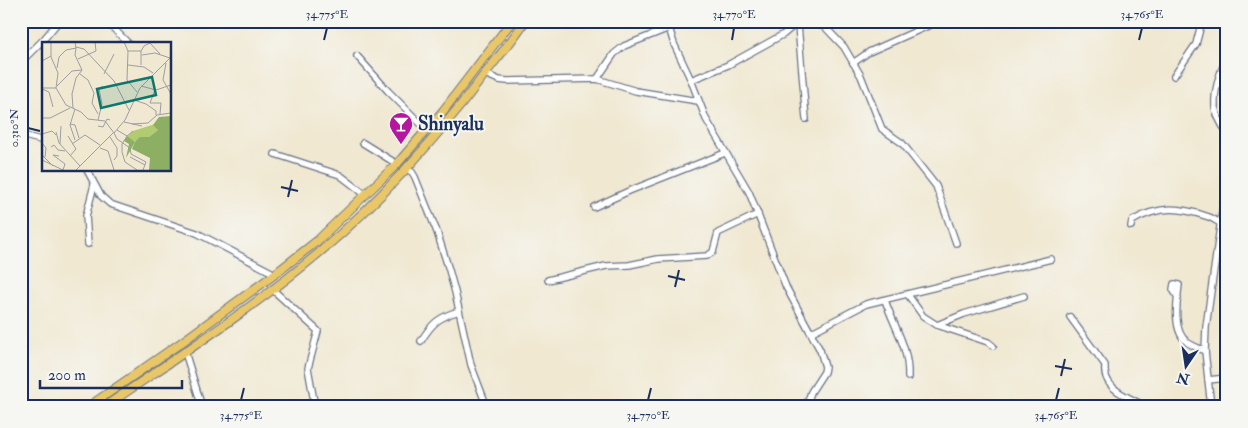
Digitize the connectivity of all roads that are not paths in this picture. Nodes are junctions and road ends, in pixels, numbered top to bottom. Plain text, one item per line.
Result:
1 (59, 21) edge
2 (106, 21) edge
3 (512, 21) edge
4 (525, 21) edge
5 (667, 21) edge
6 (687, 21) edge
7 (939, 21) edge
8 (1202, 21) edge
9 (795, 25) edge
10 (668, 28) junction
11 (127, 42) edge
12 (357, 56) dead end
13 (1227, 59) edge
14 (21, 62) edge
15 (854, 63) junction
16 (485, 74) junction
17 (1174, 76) dead end
18 (597, 79) junction
19 (691, 80) junction
20 (698, 101) junction
21 (806, 120) dead end
22 (427, 130) junction
23 (1227, 133) edge
24 (21, 135) edge
25 (42, 140) edge
26 (363, 143) dead end
27 (275, 154) dead end
28 (725, 154) junction
29 (397, 164) junction
30 (406, 169) junction
31 (87, 171) edge
32 (94, 185) junction
33 (1227, 192) edge
34 (366, 195) junction
35 (594, 207) dead end
36 (758, 214) junction
37 (1224, 225) edge
38 (1131, 226) dead end
39 (956, 243) dead end
40 (88, 244) dead end
41 (1051, 259) dead end
42 (275, 274) junction
43 (548, 280) dead end
44 (272, 289) junction
45 (908, 295) junction
46 (1024, 296) dead end
47 (1178, 298) dead end
48 (885, 300) junction
49 (459, 311) junction
50 (1070, 317) dead end
51 (937, 324) junction
52 (812, 332) junction
53 (421, 341) dead end
54 (994, 346) dead end
55 (1205, 351) junction
56 (185, 352) junction
57 (908, 377) dead end
58 (1227, 378) edge
59 (1208, 380) junction
60 (88, 407) edge
61 (104, 407) edge
62 (202, 407) edge
63 (315, 407) edge
64 (487, 407) edge
65 (806, 407) edge
66 (1146, 407) edge
67 (1211, 407) edge

1 - 14 street
2 - 11 street
3 - 22 highway
4 - 16 highway
5 - 10 street
6 - 10 street
7 - 15 street
8 - 17 street
9 - 15 street
9 - 19 street
9 - 21 street
10 - 18 street
10 - 19 street
12 - 22 street
13 - 23 street
15 - 39 street
16 - 18 street
16 - 30 highway
18 - 20 street
19 - 20 street
20 - 28 street
22 - 29 highway
24 - 25 street
26 - 29 street
27 - 34 street
28 - 35 street
28 - 36 street
29 - 30 highway
29 - 34 highway
30 - 44 highway
30 - 49 street
31 - 32 street
32 - 40 street
32 - 42 street
33 - 37 street
34 - 42 highway
36 - 43 street
36 - 52 street
37 - 38 street
37 - 55 street
41 - 45 street
42 - 60 highway
44 - 56 highway
44 - 63 street
45 - 48 street
45 - 51 street
46 - 51 street
47 - 55 street
48 - 52 street
48 - 57 street
49 - 53 street
49 - 64 street
50 - 66 street
51 - 54 street
52 - 65 street
55 - 59 street
56 - 61 highway
56 - 62 street
58 - 59 street
59 - 67 street

